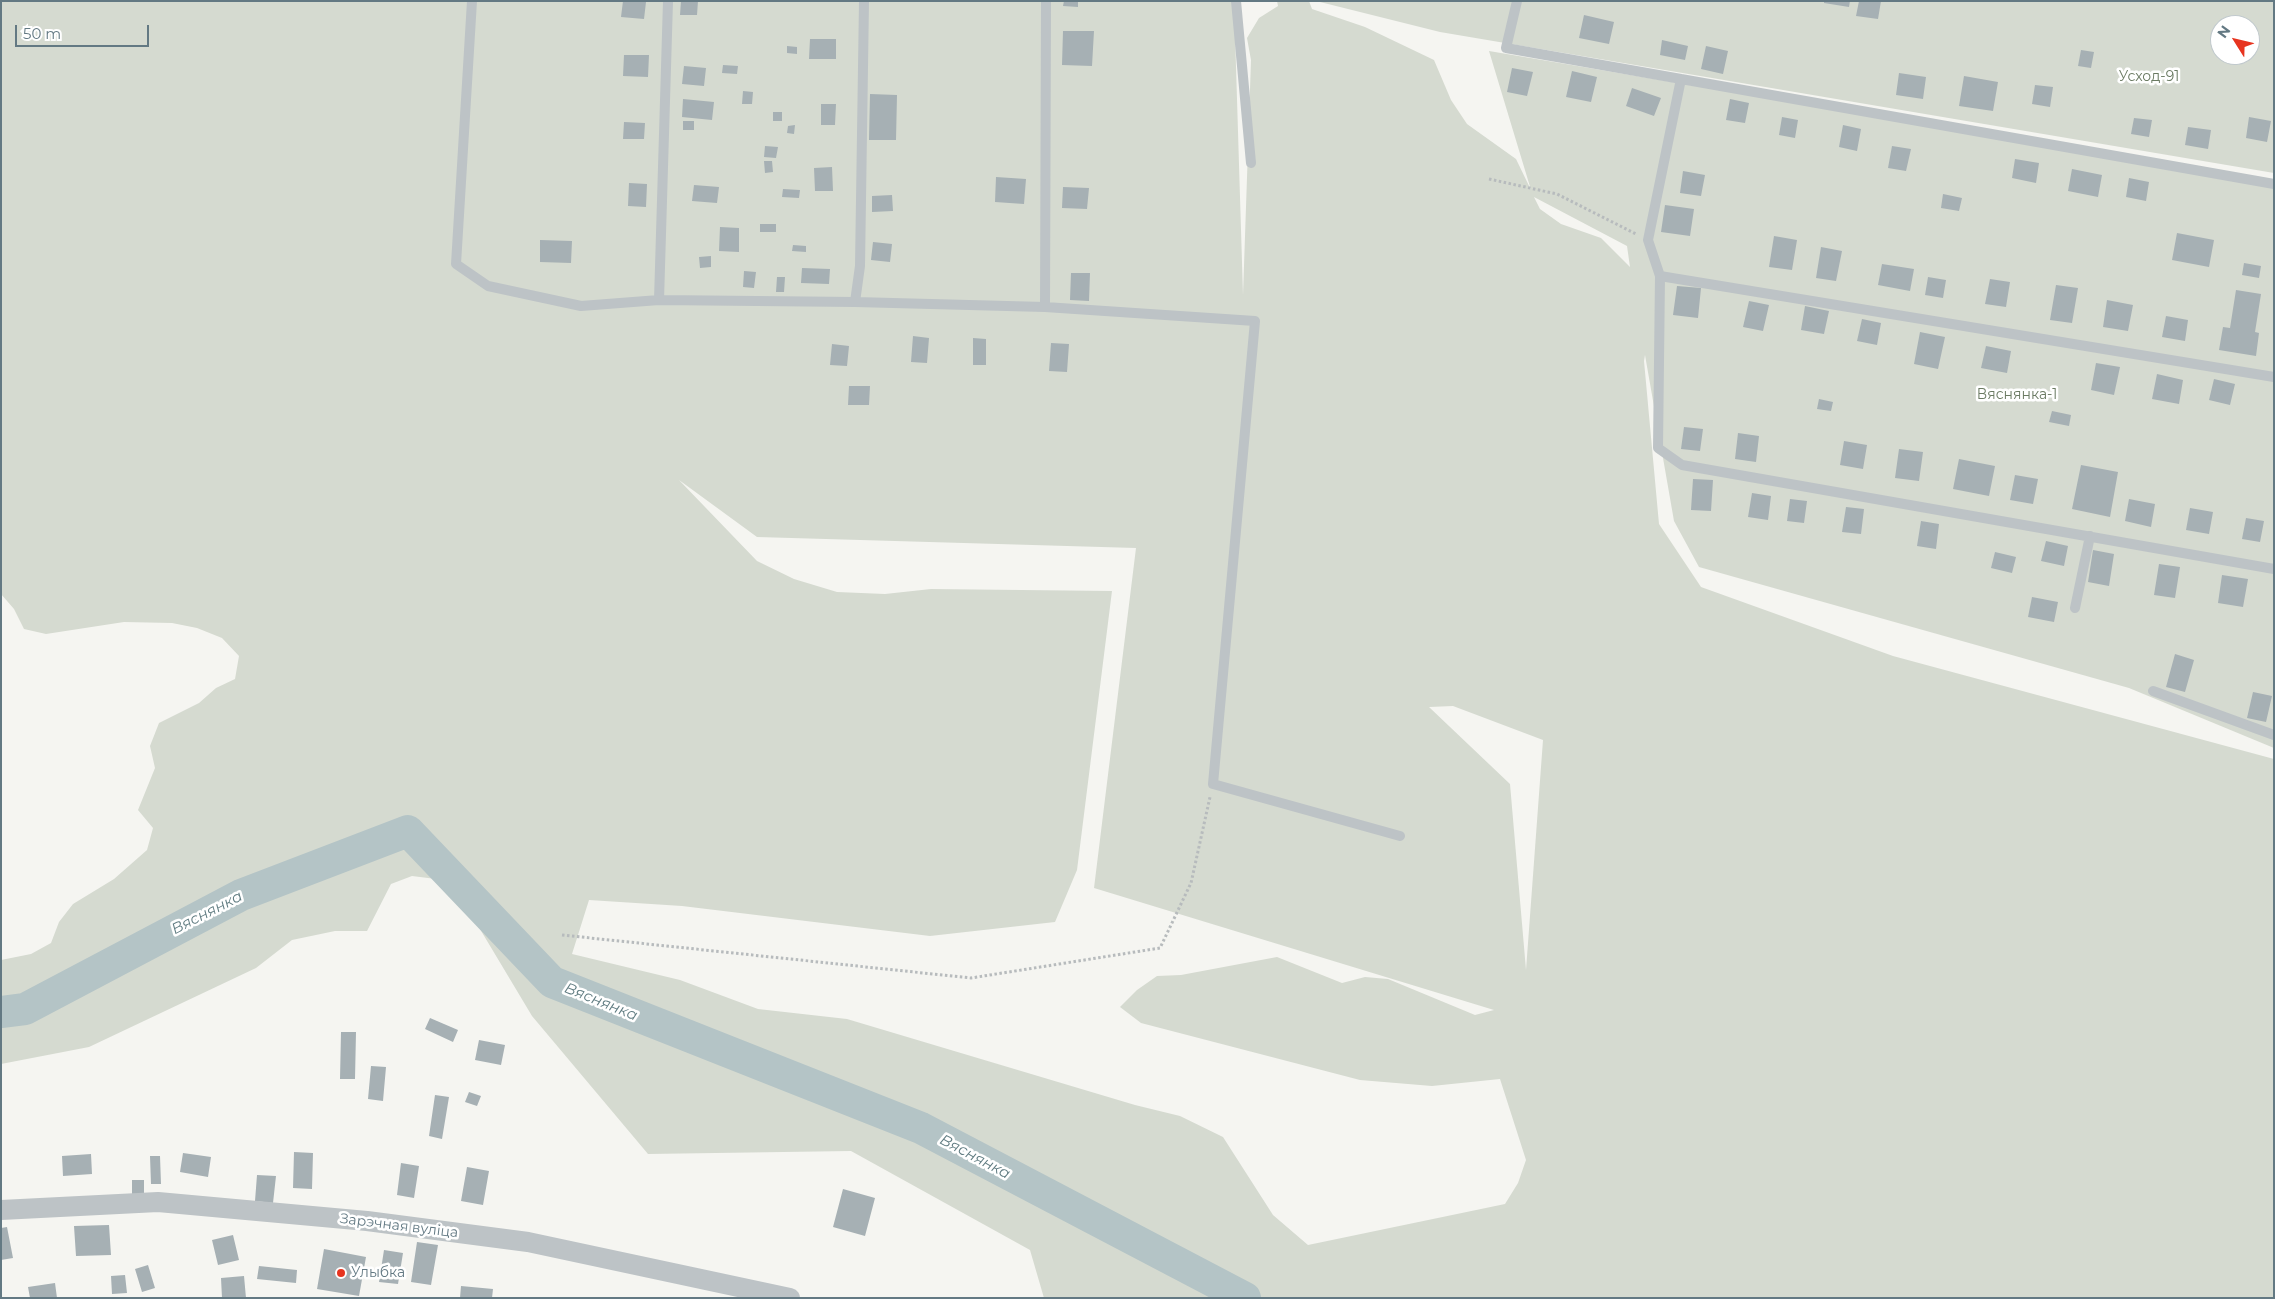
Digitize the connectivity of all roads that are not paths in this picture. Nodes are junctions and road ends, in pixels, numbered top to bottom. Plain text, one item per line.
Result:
1 (472, 1) edge
2 (668, 1) edge
3 (864, 1) edge
4 (1046, 1) edge
5 (1236, 1) edge
6 (1517, 1) edge
7 (1681, 79) junction
8 (1252, 163) dead end
9 (2274, 184) edge
10 (1660, 276) junction
11 (659, 300) junction
12 (855, 302) junction
13 (1045, 307) junction
14 (2274, 377) edge
15 (2090, 536) junction
16 (2274, 569) edge
17 (2075, 608) dead end
18 (2153, 691) dead end
19 (2274, 736) edge
20 (1400, 836) dead end
21 (1, 1210) edge
22 (790, 1298) edge

1 - 11 lane
2 - 11 lane
3 - 12 lane
4 - 13 lane
5 - 8 lane
6 - 7 lane
7 - 9 lane
7 - 10 lane
10 - 14 lane
10 - 15 lane
11 - 12 lane
12 - 13 lane
13 - 20 lane
15 - 16 lane
15 - 17 lane
18 - 19 lane
21 - 22 street, Зарэчная вуліца

